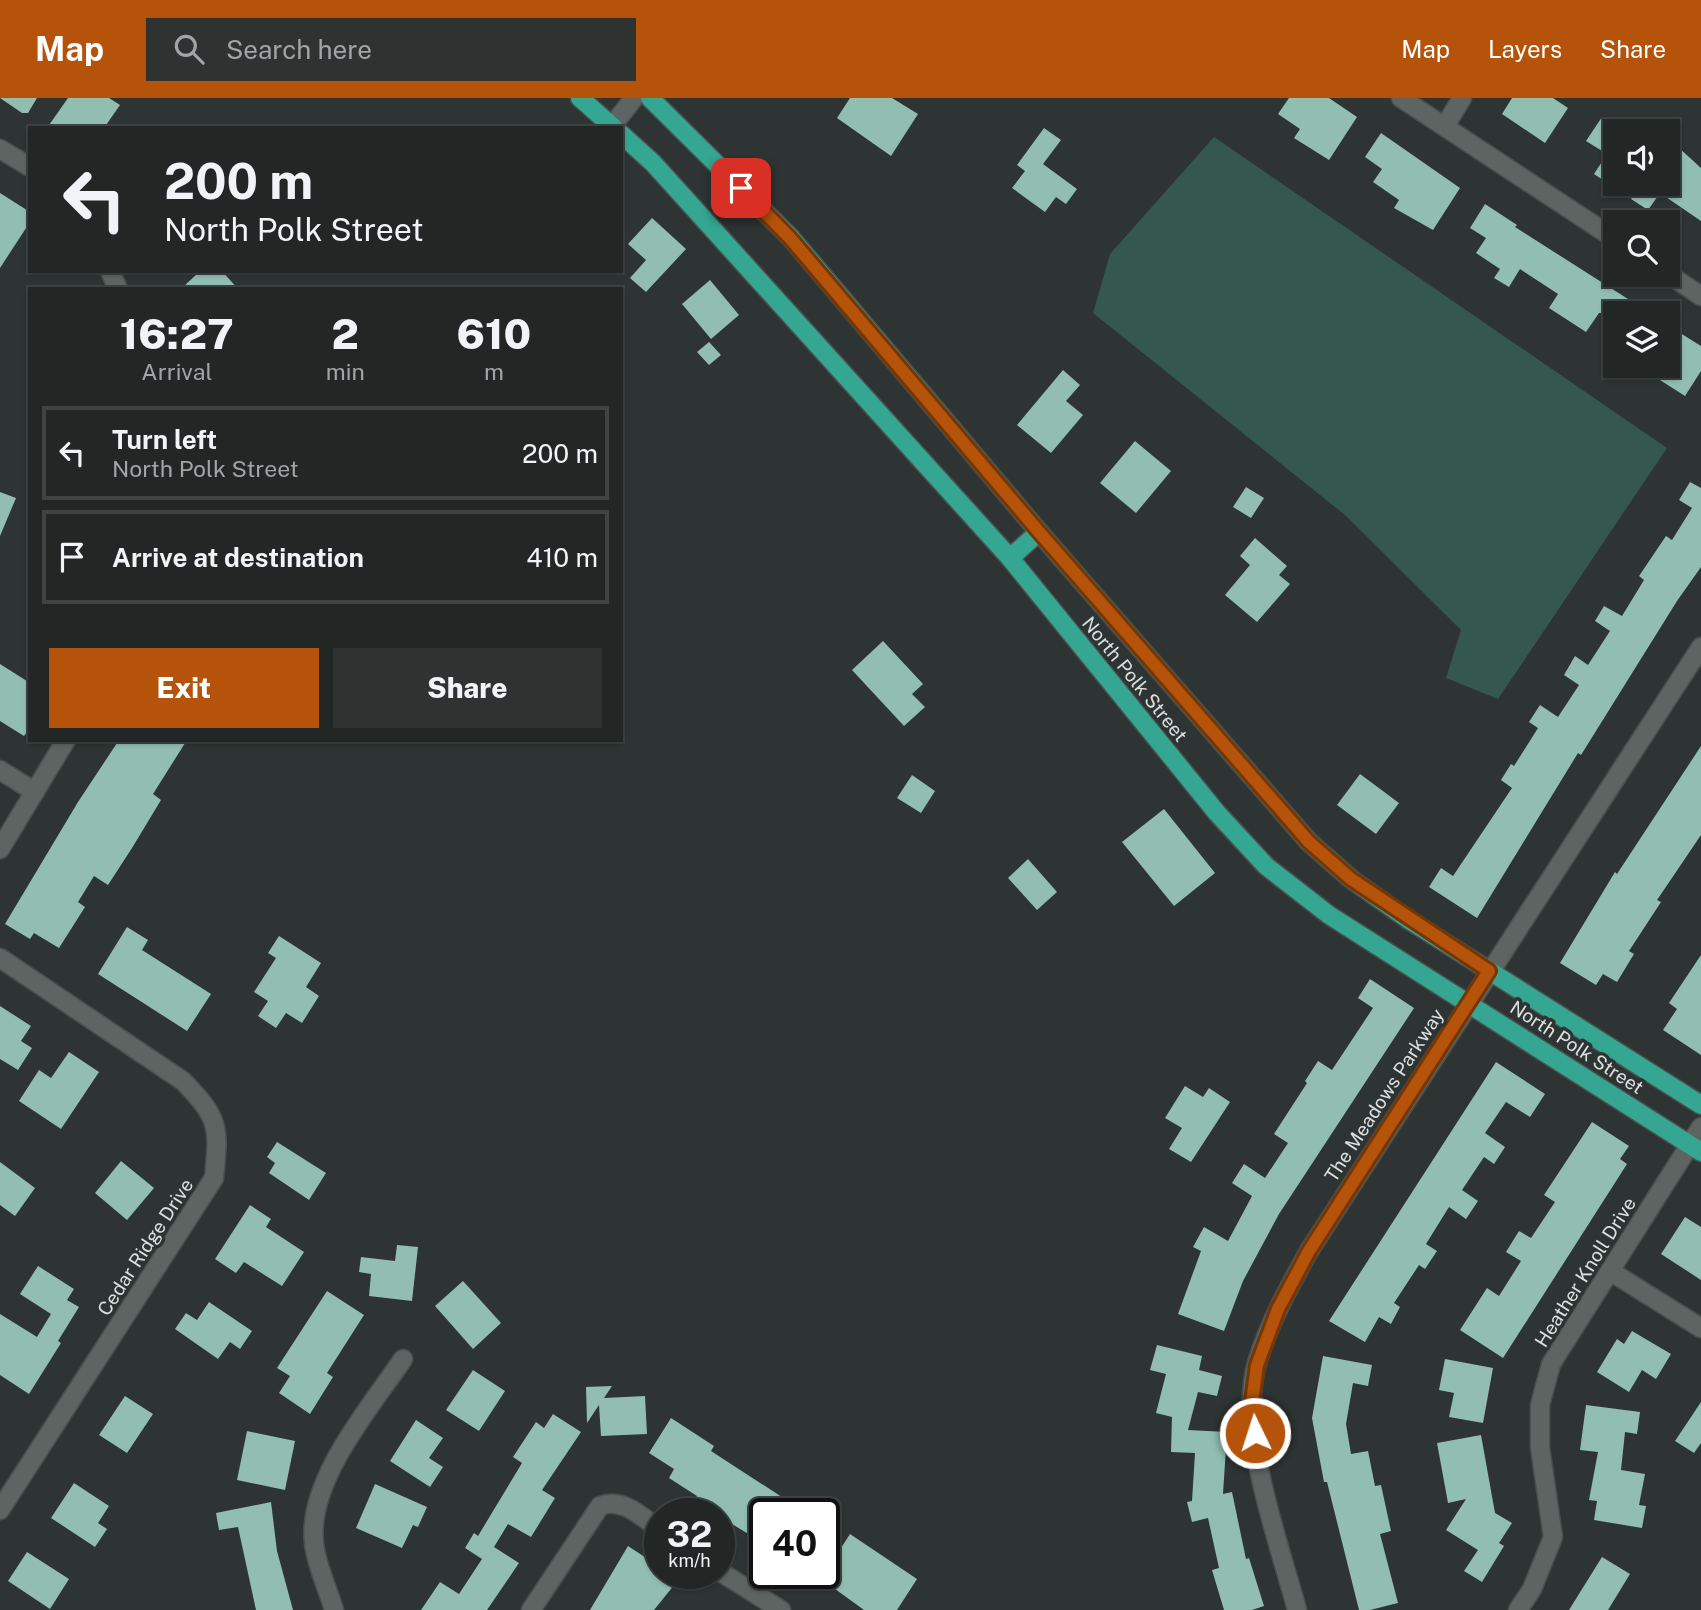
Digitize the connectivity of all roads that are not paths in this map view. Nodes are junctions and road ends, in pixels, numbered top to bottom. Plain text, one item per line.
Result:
1 (579, 98) edge
2 (634, 98) edge
3 (650, 98) edge
4 (1401, 98) edge
5 (1462, 98) edge
6 (612, 126) edge
7 (618, 126) edge
8 (1444, 126) junction
9 (623, 135) edge
10 (0, 149) edge
11 (28, 166) edge
12 (1603, 231) edge
13 (1680, 282) edge
14 (1701, 296) edge
15 (1039, 532) junction
16 (1010, 558) junction
17 (1701, 647) edge
18 (65, 742) edge
19 (0, 770) edge
20 (35, 792) junction
21 (0, 849) edge
22 (0, 958) edge
23 (1489, 971) junction
24 (1468, 1002) junction
25 (1701, 1105) edge
26 (1701, 1127) edge
27 (1695, 1148) edge
28 (1610, 1271) junction
29 (1701, 1328) edge
30 (403, 1359) dead end
31 (0, 1510) edge
32 (644, 1519) edge
33 (735, 1581) edge
34 (334, 1610) edge
35 (531, 1610) edge
36 (781, 1610) edge
37 (1297, 1610) edge
38 (1518, 1610) edge

1 - 6 main road, North Polk Street
2 - 7 street
3 - 15 main road, North Polk Street
4 - 8 street
5 - 8 street
8 - 12 street
9 - 16 main road, North Polk Street
10 - 11 street
13 - 14 street
15 - 16 main road
15 - 23 main road, North Polk Street
16 - 24 main road, North Polk Street
17 - 23 street, The Meadows Parkway
18 - 20 street
19 - 20 street
20 - 21 street
22 - 31 street, Cedar Ridge Drive
23 - 24 street, The Meadows Parkway
23 - 25 main road, North Polk Street
24 - 27 main road, North Polk Street
24 - 37 street, The Meadows Parkway
26 - 27 street, Heather Knoll Drive
27 - 28 street, Heather Knoll Drive
28 - 29 street
28 - 38 street, Heather Knoll Drive
30 - 34 street
32 - 35 street
33 - 36 street

